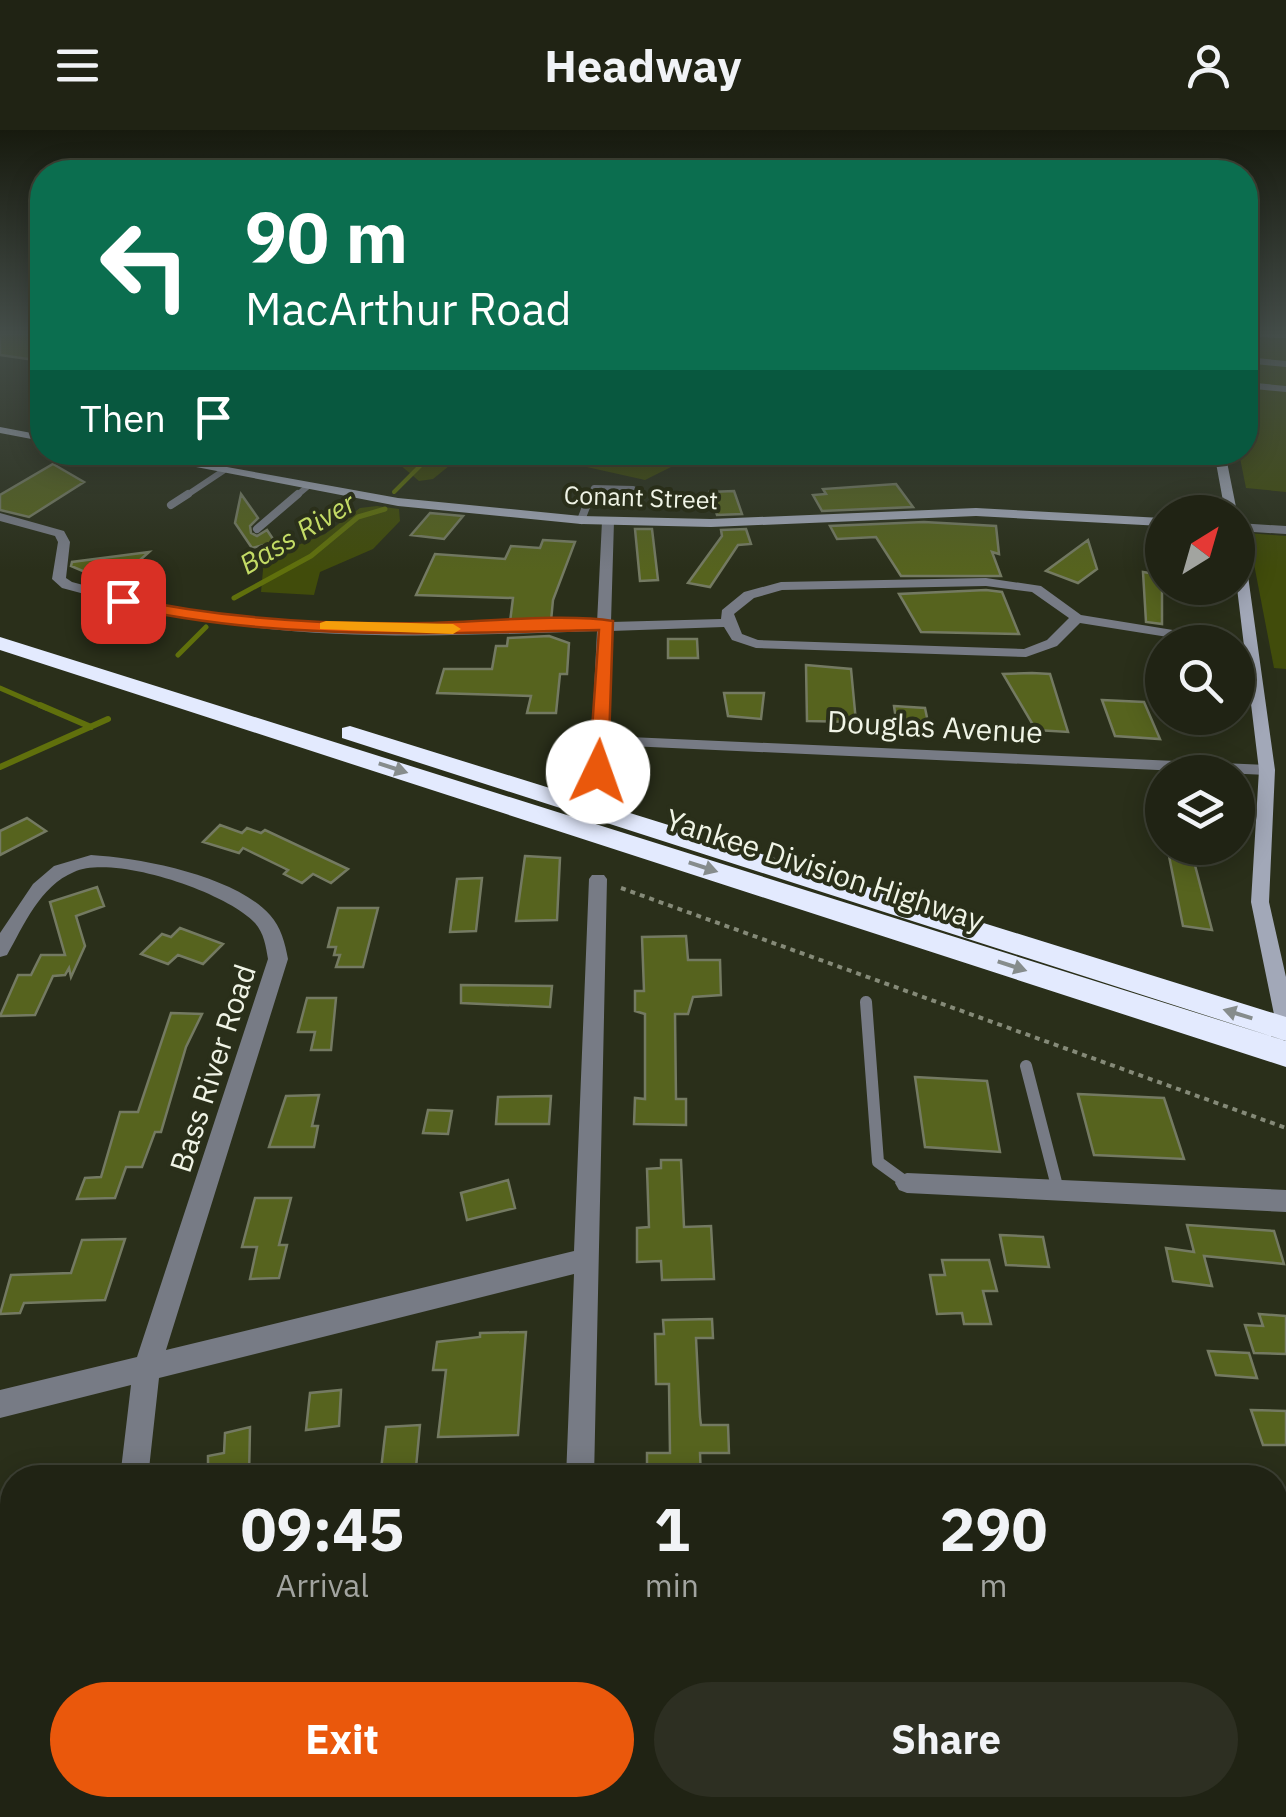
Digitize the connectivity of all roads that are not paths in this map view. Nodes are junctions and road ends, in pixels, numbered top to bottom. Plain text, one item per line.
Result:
1 (0, 430) edge
2 (30, 436) edge
3 (191, 465) edge
4 (1222, 465) edge
5 (223, 471) junction
6 (306, 486) junction
7 (633, 489) dead end
8 (1228, 495) edge
9 (170, 505) dead end
10 (0, 517) edge
11 (581, 520) junction
12 (608, 521) junction
13 (1145, 521) edge
14 (1255, 528) edge
15 (256, 529) dead end
16 (1286, 530) edge
17 (1077, 618) junction
18 (0, 624) edge
19 (729, 624) junction
20 (607, 625) junction
21 (1145, 629) edge
22 (0, 643) edge
23 (1255, 700) edge
24 (600, 740) junction
25 (1267, 770) junction
26 (598, 772) dead end
27 (598, 879) road end
28 (0, 950) edge
29 (866, 1002) dead end
30 (1192, 1011) junction
31 (1286, 1026) edge
32 (1286, 1054) edge
33 (1026, 1066) dead end
34 (907, 1183) joint
35 (1058, 1190) junction
36 (1286, 1201) edge
37 (585, 1260) junction
38 (146, 1368) junction
39 (0, 1404) edge
40 (135, 1465) edge
41 (580, 1465) edge

1 - 2 main road
3 - 5 main road, Conant Street
4 - 8 main road
5 - 6 main road, Conant Street
5 - 9 lane
6 - 11 main road, Conant Street
6 - 15 lane
7 - 11 lane
10 - 20 street
11 - 12 main road, Conant Street
12 - 13 main road, Conant Street
12 - 20 street
14 - 16 street
17 - 19 street
17 - 19 street
17 - 21 street
18 - 30 highway, Yankee Division Highway
19 - 20 street
20 - 24 street
22 -> 30 highway, Yankee Division Highway
23 - 25 main road
24 - 25 street, Douglas Avenue
24 - 26 street
25 - 31 main road
27 - 37 street
28 - 38 street, Bass River Road
29 - 34 lane
31 -> 30 highway, Yankee Division Highway
30 - 32 highway, Yankee Division Highway
33 - 35 lane
34 - 35 street
35 - 36 street
37 - 38 street
37 - 41 street
38 - 39 street
38 - 40 street, Bass River Road

